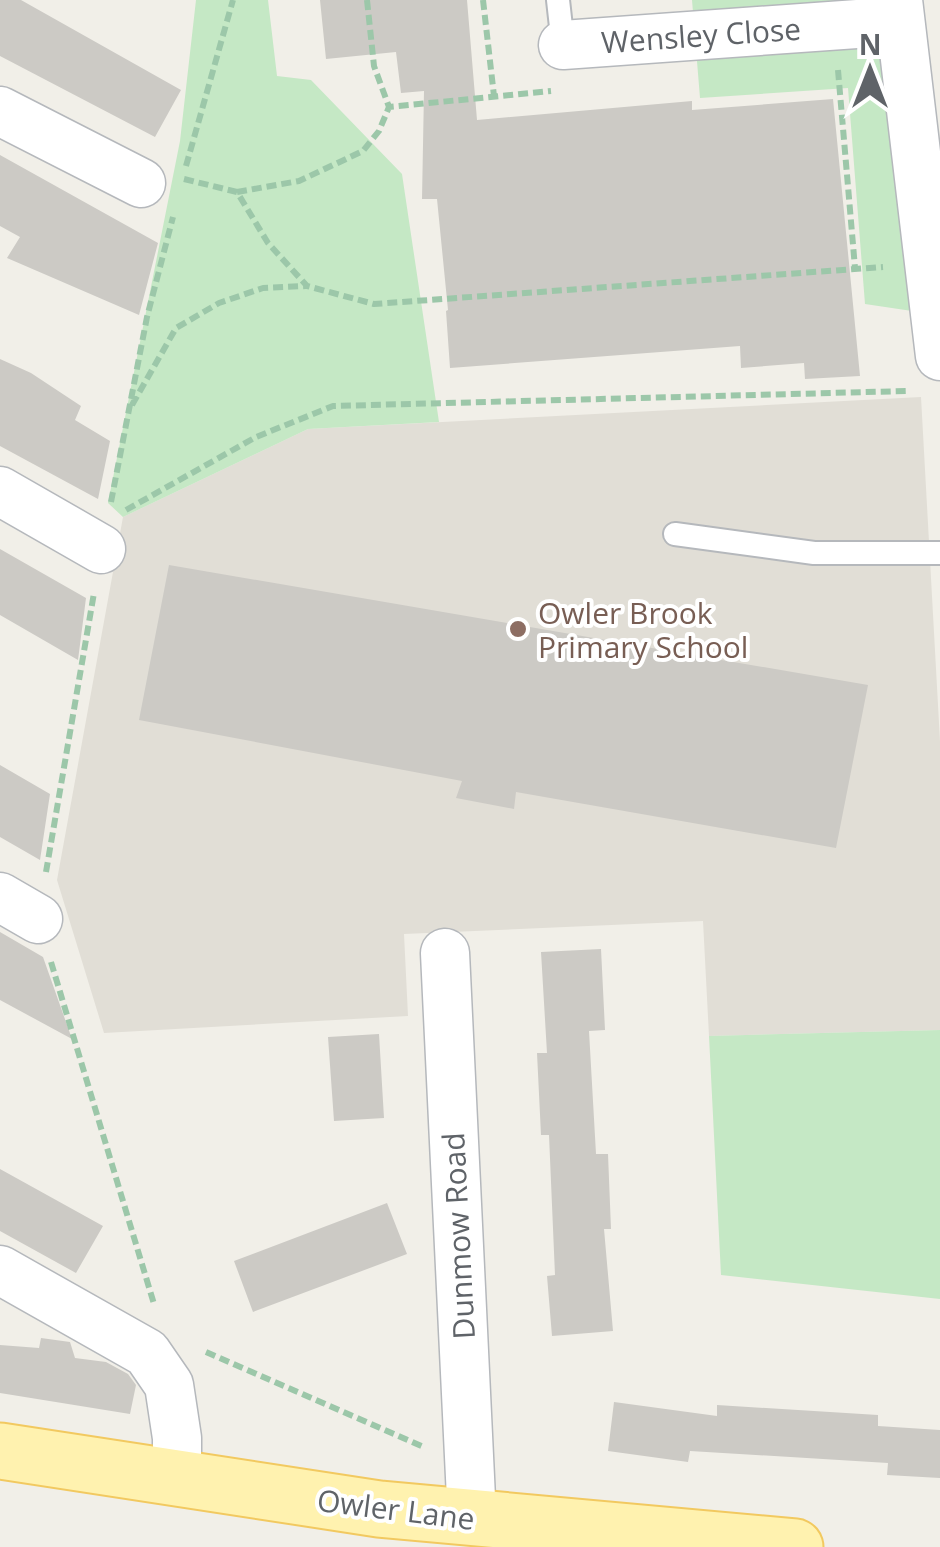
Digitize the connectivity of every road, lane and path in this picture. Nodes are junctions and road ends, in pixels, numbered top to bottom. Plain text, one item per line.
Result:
1 (233, 0) edge
2 (367, 0) edge
3 (483, 0) edge
4 (898, 10) edge
5 (561, 23) edge
6 (835, 25) junction
7 (494, 96) junction
8 (388, 106) junction
9 (0, 110) edge
10 (237, 192) junction
11 (169, 193) junction
12 (930, 266) junction
13 (855, 268) junction
14 (307, 286) junction
15 (930, 373) edge
16 (128, 412) junction
17 (0, 491) edge
18 (676, 534) dead end
19 (101, 550) junction
20 (940, 553) edge
21 (19, 908) edge
22 (446, 953) dead end
23 (0, 1270) edge
24 (155, 1344) junction
25 (0, 1451) edge
26 (176, 1480) junction
27 (470, 1492) junction
28 (795, 1547) edge

1 - 11 path
2 - 8 path
3 - 7 path
4 - 6 street, Wensley Close
4 - 12 street
5 - 6 street, Wensley Close
5 - 7 path
6 - 13 path
7 - 8 path
8 - 10 path
9 - 11 street
10 - 11 path
10 - 14 path
11 - 16 path
12 - 13 path
12 - 15 street
13 - 14 path
14 - 16 path
15 - 19 path
16 - 19 path
17 - 19 street
18 - 20 lane
19 - 21 path
21 - 24 path
22 - 27 street, Dunmow Road
23 - 24 street
24 - 26 street
24 - 27 path
25 - 26 main road, Owler Lane
26 - 27 main road, Owler Lane
27 - 28 main road, Owler Lane

